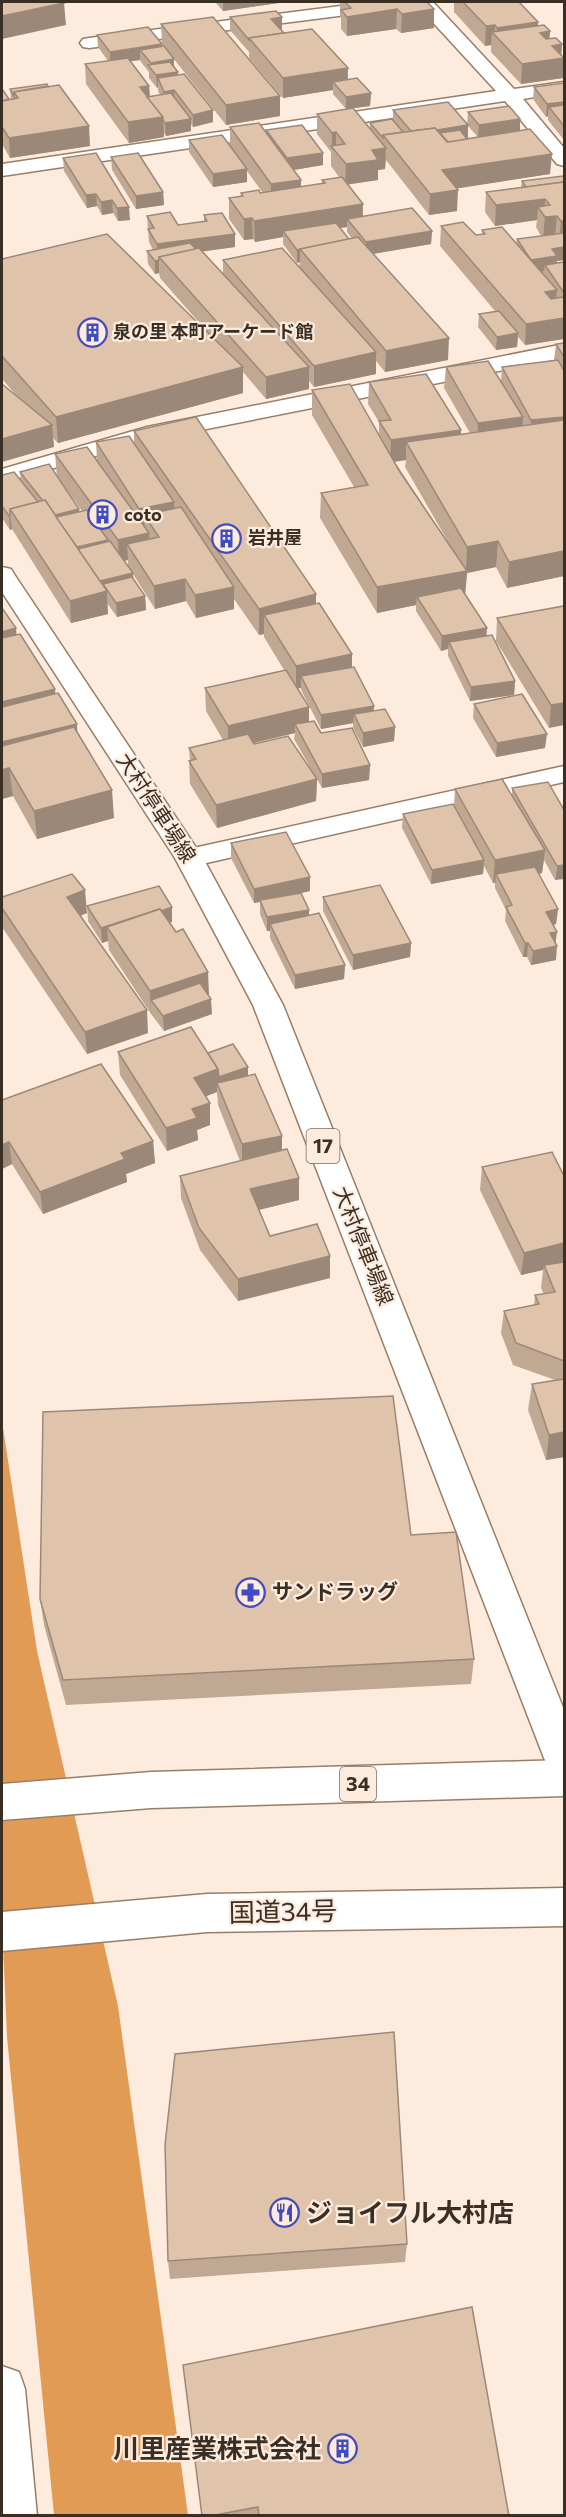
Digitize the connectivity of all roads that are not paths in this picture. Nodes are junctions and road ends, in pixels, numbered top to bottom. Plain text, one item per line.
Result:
1 (409, 2) edge
2 (424, 2) edge
3 (88, 43) dead end
4 (564, 87) edge
5 (510, 95) junction
6 (564, 160) edge
7 (2, 170) edge
8 (564, 351) edge
9 (2, 476) edge
10 (2, 574) edge
11 (564, 774) edge
12 (189, 858) junction
13 (564, 1758) edge
14 (564, 1778) edge
15 (2, 1802) edge
16 (564, 1907) edge
17 (2, 1932) edge
18 (2, 2389) edge
19 (13, 2516) edge

1 - 3 main road
2 - 5 main road
4 - 5 main road
5 - 6 main road
5 - 7 main road
8 - 9 main road
10 - 12 main road, 大村停車場線 / 17
11 - 12 main road
12 - 13 main road, 大村停車場線 / 17
14 - 15 main road, 34
16 - 17 main road, 国道34号
18 - 19 main road

